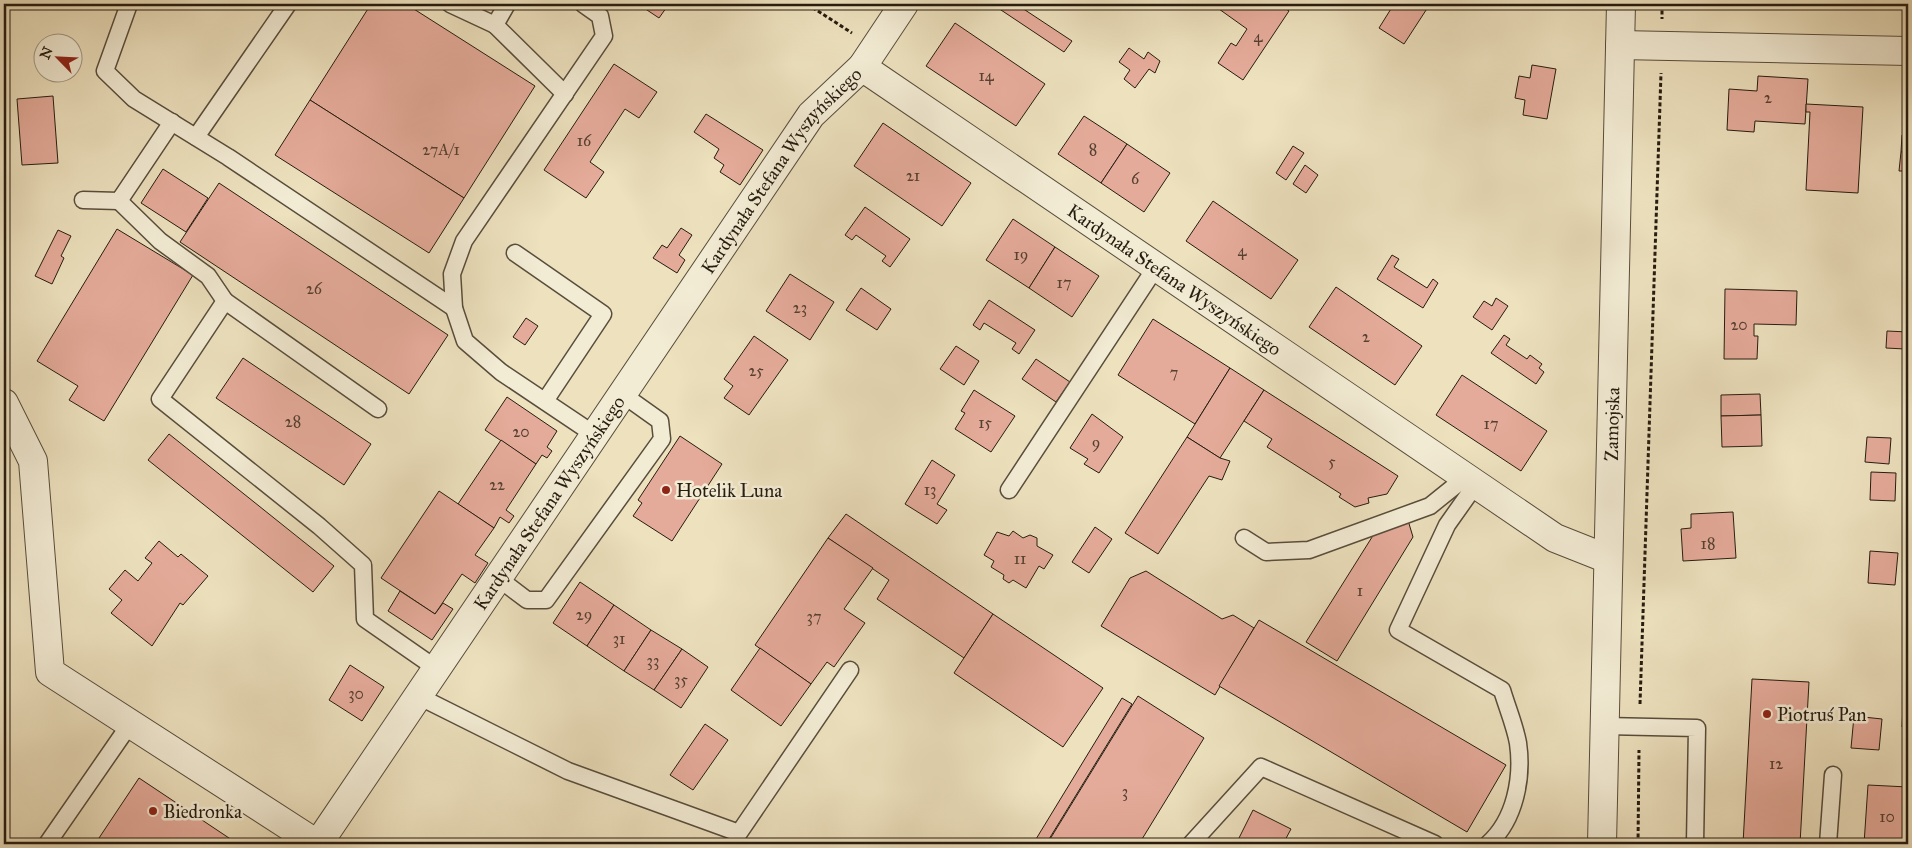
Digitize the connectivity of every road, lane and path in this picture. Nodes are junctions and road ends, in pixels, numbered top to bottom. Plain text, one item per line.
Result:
1 (129, 4) edge
2 (288, 4) edge
3 (450, 4) edge
4 (507, 4) edge
5 (583, 4) edge
6 (807, 4) edge
7 (904, 4) edge
8 (1621, 4) edge
9 (1662, 4) edge
10 (495, 25) junction
11 (1620, 45) junction
12 (1662, 46) junction
13 (1908, 52) edge
14 (868, 57) junction
15 (565, 94) junction
16 (172, 122) junction
17 (196, 137) junction
18 (83, 200) dead end
19 (119, 201) junction
20 (514, 253) dead end
21 (1156, 267) junction
22 (225, 301) junction
23 (454, 308) junction
24 (622, 394) junction
25 (545, 401) junction
26 (4, 403) edge
27 (378, 409) dead end
28 (595, 435) junction
29 (1471, 481) junction
30 (1009, 490) dead end
31 (1244, 538) dead end
32 (1608, 559) junction
33 (498, 578) junction
34 (437, 669) junction
35 (850, 670) dead end
36 (418, 696) junction
37 (130, 724) junction
38 (1605, 726) junction
39 (1640, 727) junction
40 (1832, 775) dead end
41 (47, 844) edge
42 (318, 844) edge
43 (1191, 844) edge
44 (1435, 844) edge
45 (1488, 844) edge
46 (1602, 844) edge
47 (1638, 844) edge
48 (1695, 844) edge
49 (1828, 844) edge

1 - 16 lane
2 - 17 lane
3 - 10 lane
4 - 10 lane
5 - 15 lane
6 - 14 path
7 - 14 street
8 - 11 street, Zamojska
9 - 12 path
10 - 15 lane
11 - 12 street
11 - 32 street, Zamojska
12 - 13 street
12 - 39 path
14 - 21 street, Kardynała Stefana Wyszyńskiego
14 - 24 street, Kardynała Stefana Wyszyńskiego
15 - 23 lane
16 - 17 lane
16 - 19 lane
17 - 23 lane
18 - 19 lane
19 - 22 lane
20 - 25 lane
21 - 29 street, Kardynała Stefana Wyszyńskiego
21 - 30 lane
22 - 27 lane
22 - 34 lane
23 - 25 lane
24 - 28 street, Kardynała Stefana Wyszyńskiego
24 - 33 lane
25 - 28 lane
26 - 37 street
28 - 33 street, Kardynała Stefana Wyszyńskiego
29 - 31 lane
29 - 32 street, Kardynała Stefana Wyszyńskiego
29 - 45 lane
32 - 38 street, Zamojska
33 - 34 street, Kardynała Stefana Wyszyńskiego
34 - 36 street, Kardynała Stefana Wyszyńskiego
35 - 36 lane
36 - 42 street, Kardynała Stefana Wyszyńskiego
37 - 41 lane
37 - 42 street
38 - 39 lane
38 - 46 street, Zamojska
39 - 47 path
39 - 48 lane
40 - 49 lane
43 - 44 lane

